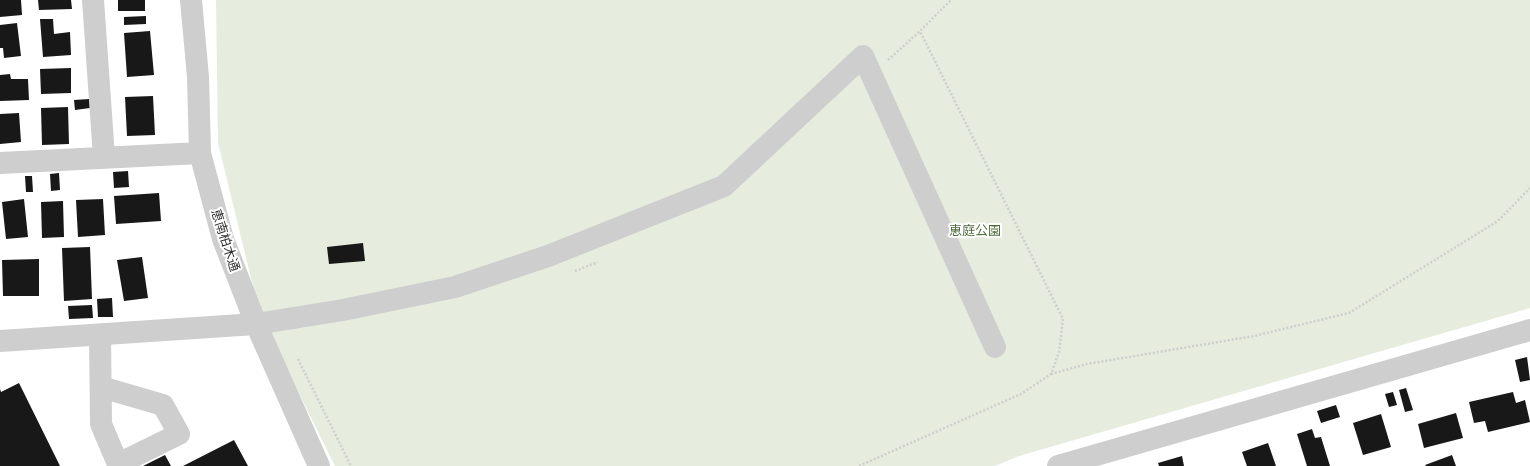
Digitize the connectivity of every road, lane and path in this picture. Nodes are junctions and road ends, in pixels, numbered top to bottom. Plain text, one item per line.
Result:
1 (93, 0) edge
2 (191, 0) edge
3 (200, 153) junction
4 (104, 157) junction
5 (0, 164) edge
6 (1530, 188) edge
7 (256, 324) junction
8 (1530, 330) edge
9 (100, 335) junction
10 (0, 341) edge
11 (995, 347) dead end
12 (1051, 374) dead end
13 (101, 387) dead end
14 (1061, 465) edge
15 (319, 466) edge

1 - 4 street
2 - 3 street, 恵南柏木通
3 - 4 street
3 - 7 street, 恵南柏木通
4 - 5 street
6 - 12 path
7 - 9 street
7 - 11 street
7 - 15 street, 恵南柏木通
8 - 14 street
9 - 10 street
9 - 13 street

